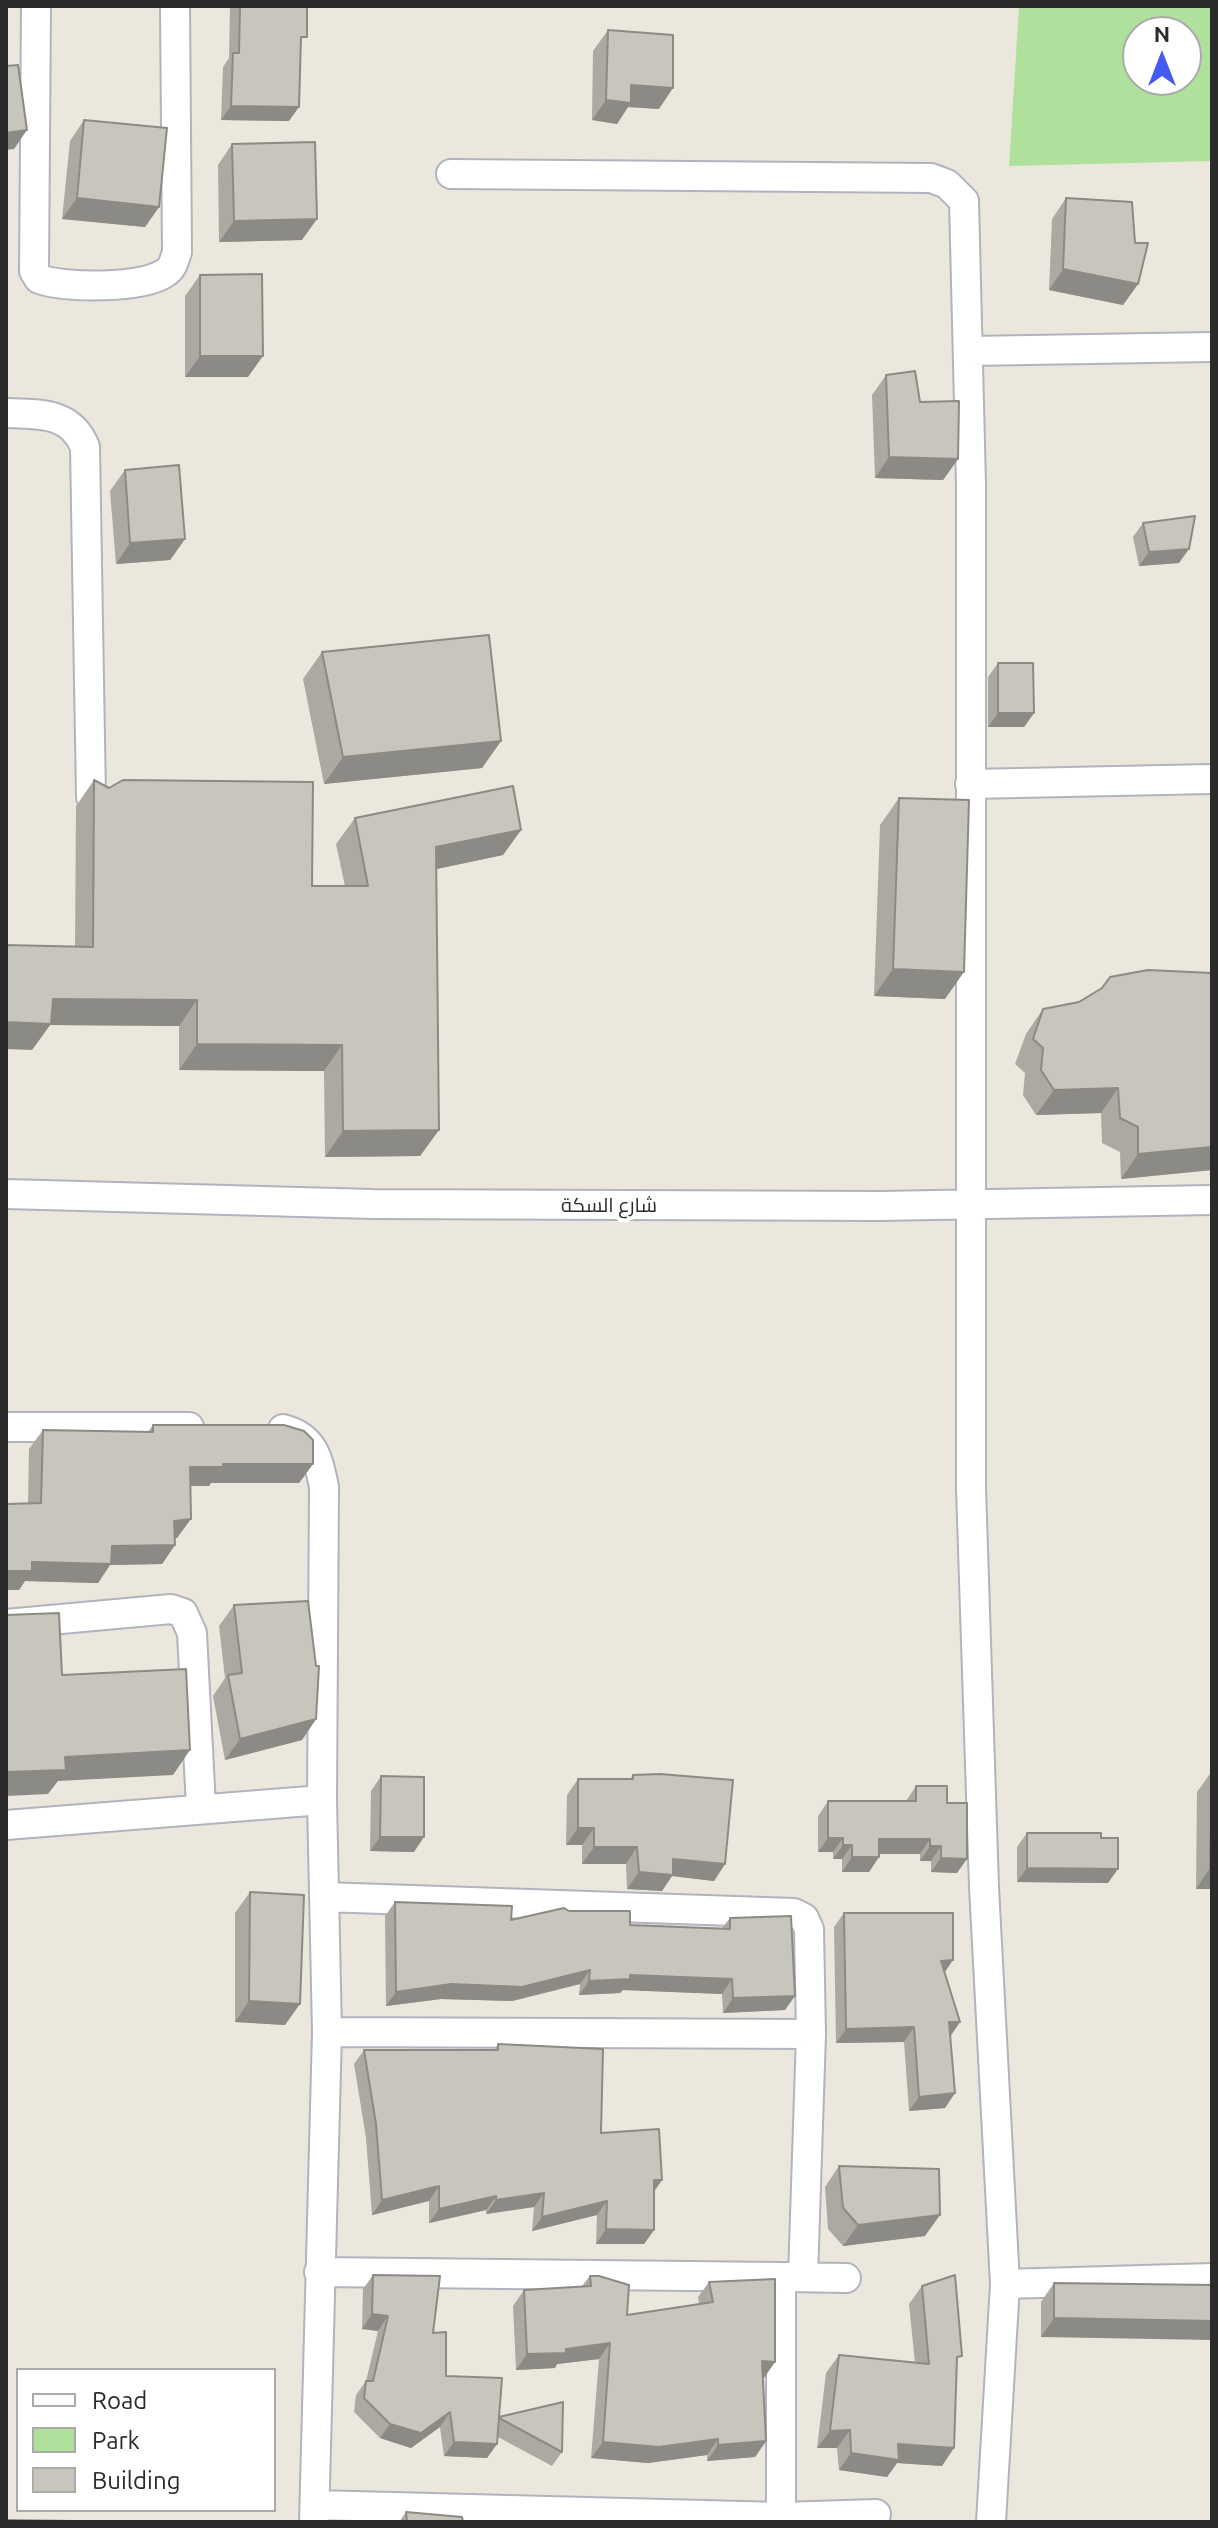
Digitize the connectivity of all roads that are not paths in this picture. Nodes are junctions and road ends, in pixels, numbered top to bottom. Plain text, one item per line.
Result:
1 (36, 6) edge
2 (175, 6) edge
3 (451, 174) dead end
4 (1212, 347) edge
5 (968, 351) junction
6 (6, 413) edge
7 (1212, 779) edge
8 (970, 784) junction
9 (91, 797) edge
10 (6, 1194) edge
11 (1212, 1200) edge
12 (969, 1202) junction
13 (6, 1427) edge
14 (210, 1427) edge
15 (257, 1427) edge
16 (6, 1624) edge
17 (322, 1800) junction
18 (201, 1807) junction
19 (6, 1825) edge
20 (324, 1897) junction
21 (327, 2032) junction
22 (811, 2034) junction
23 (319, 2272) junction
24 (792, 2277) junction
25 (846, 2278) dead end
26 (1212, 2278) edge
27 (1005, 2284) junction
28 (314, 2513) edge
29 (876, 2514) dead end
30 (781, 2517) junction
31 (991, 2522) edge

1 - 2 street
3 - 5 street
4 - 5 street
5 - 8 street
6 - 9 street
7 - 8 street
8 - 12 street
10 - 12 street, شارع السكة
11 - 12 street, شارع السكة
12 - 27 street
13 - 14 street
15 - 17 street
16 - 18 street
17 - 18 street
17 - 20 street
18 - 19 street
20 - 21 street
20 - 22 street
21 - 22 street
21 - 23 street
22 - 24 street
23 - 24 street
23 - 28 street
24 - 25 street
24 - 30 street
26 - 27 street
27 - 31 street
28 - 30 street
29 - 30 street

